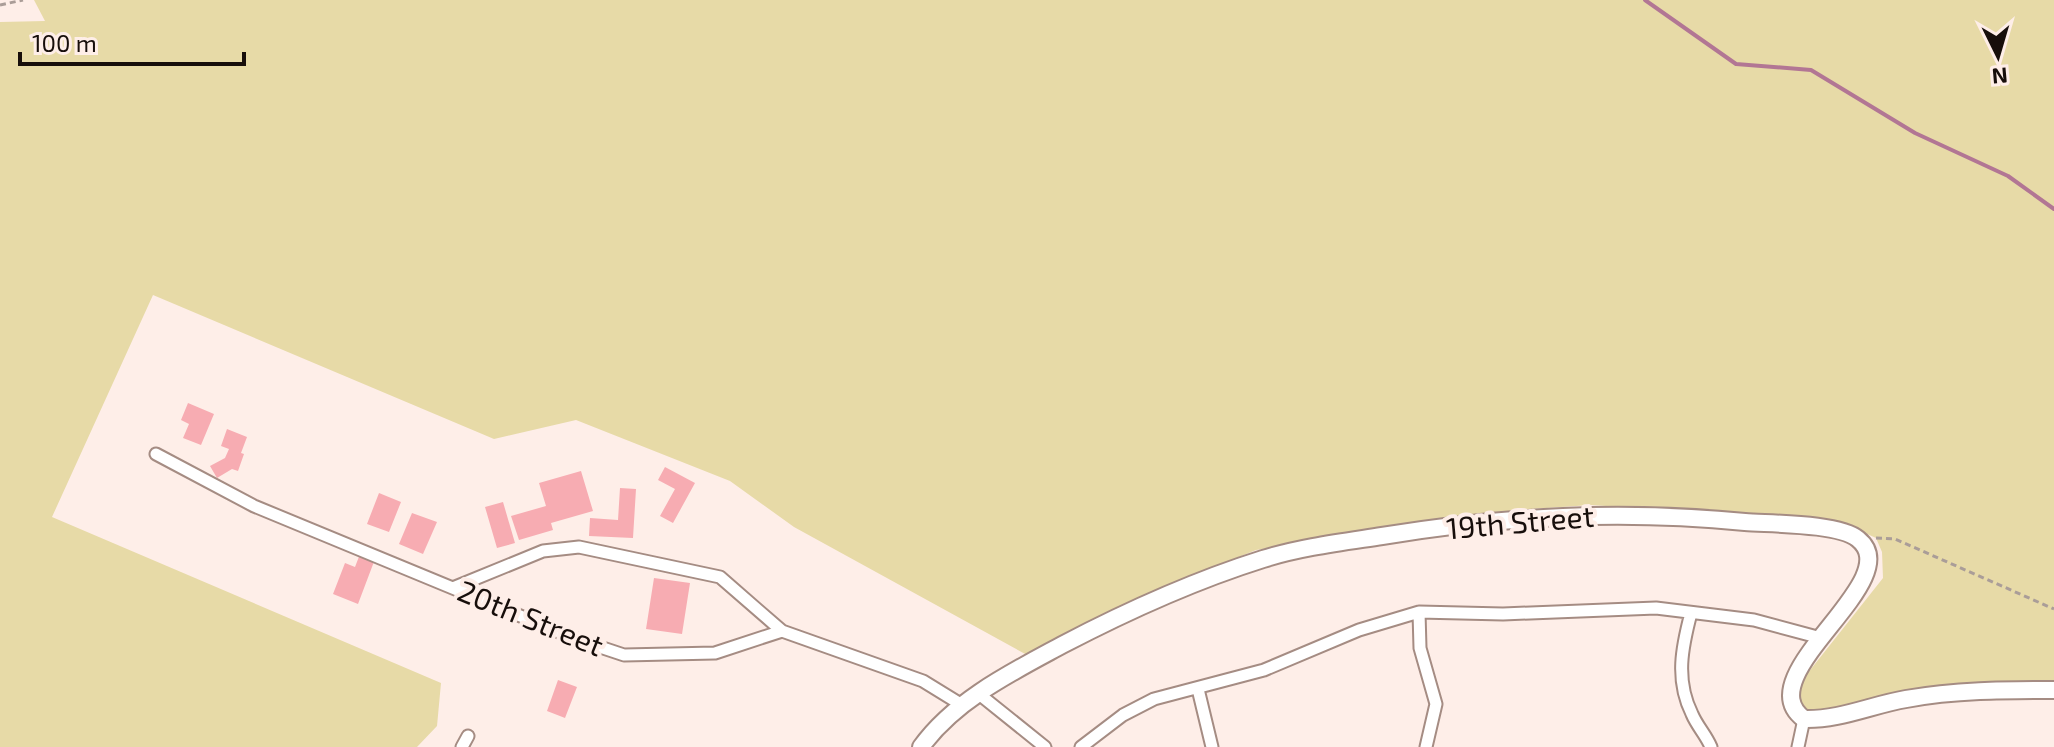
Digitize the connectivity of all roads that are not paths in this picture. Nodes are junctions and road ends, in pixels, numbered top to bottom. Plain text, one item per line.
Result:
1 (156, 454) dead end
2 (455, 587) junction
3 (1419, 612) junction
4 (1691, 613) junction
5 (782, 631) junction
6 (1821, 638) junction
7 (1198, 689) junction
8 (2054, 690) edge
9 (979, 694) junction
10 (962, 705) junction
11 (1804, 719) junction
12 (925, 745) edge
13 (1045, 747) edge
14 (1081, 747) edge
15 (1212, 747) edge
16 (1426, 747) edge
17 (1711, 747) edge
18 (1798, 747) edge

1 - 2 street, 20th Street
2 - 5 street, 20th Street
2 - 5 street
3 - 4 street
3 - 7 street
3 - 16 street
4 - 6 street
4 - 17 street
5 - 10 street
6 - 9 street, 19th Street
6 - 11 street
7 - 14 street
7 - 15 street
8 - 11 street
9 - 10 street, 19th Street
9 - 13 street
10 - 12 street, 19th Street
11 - 18 street

